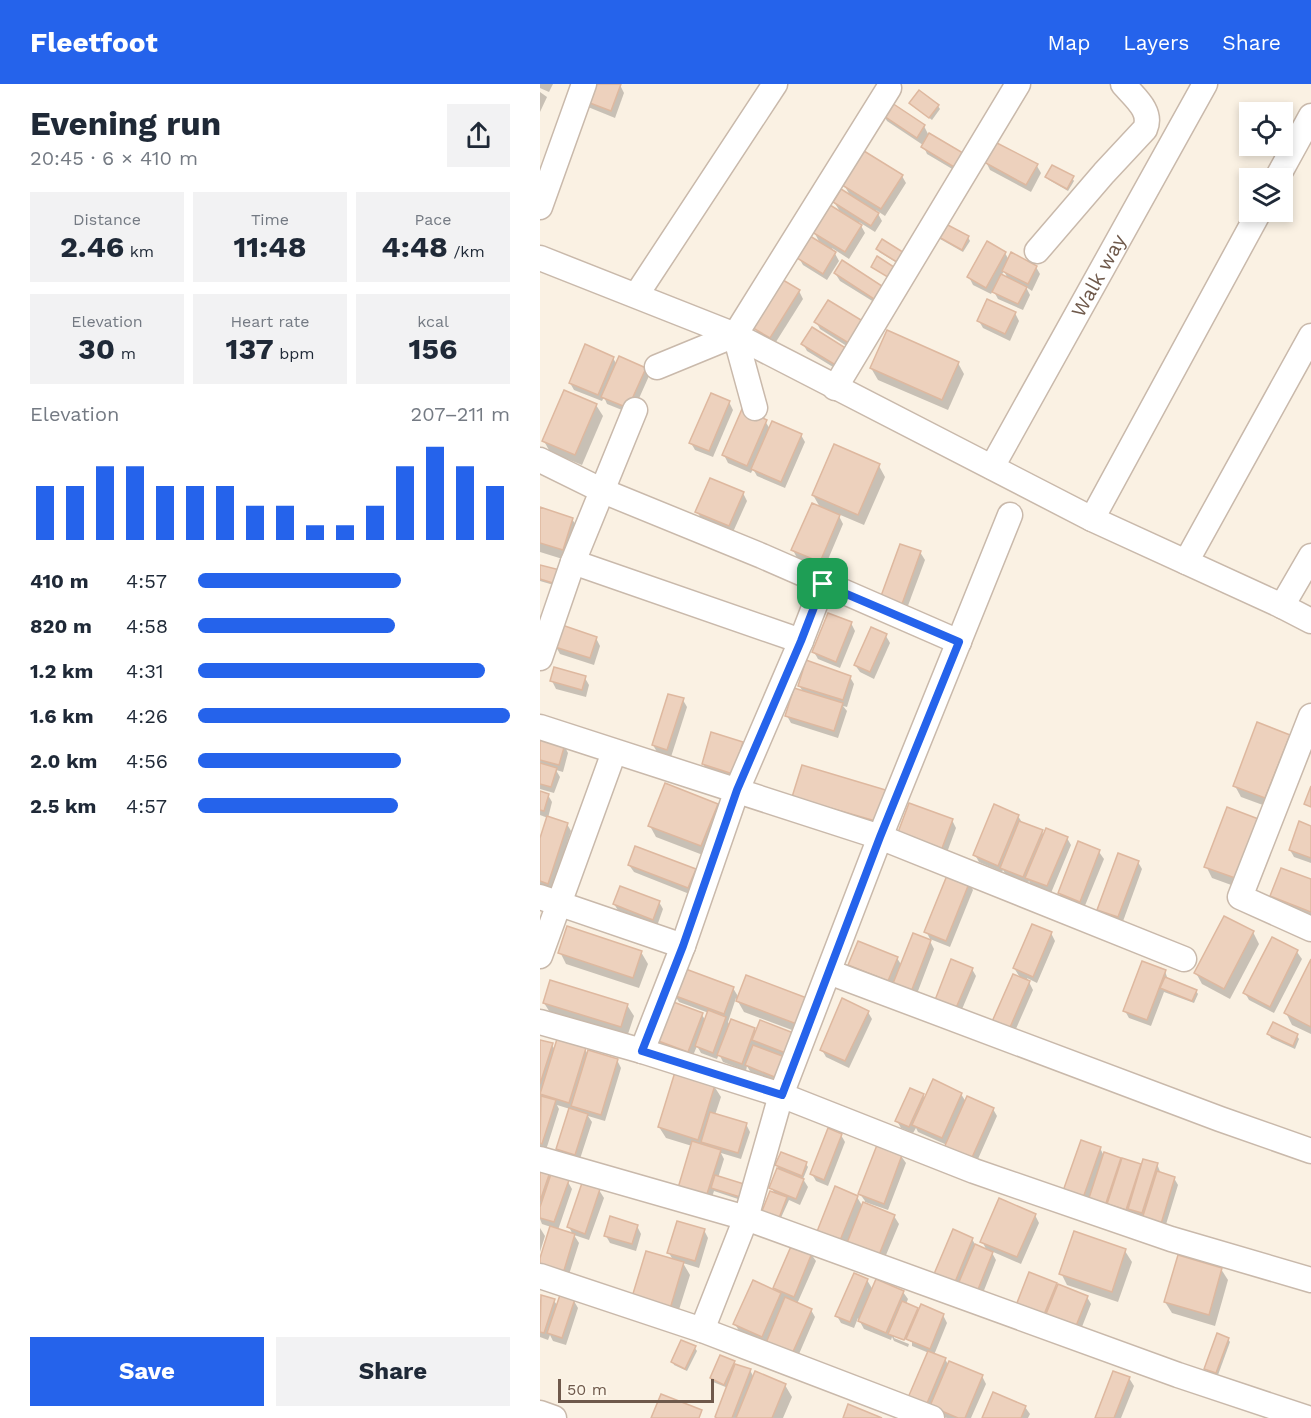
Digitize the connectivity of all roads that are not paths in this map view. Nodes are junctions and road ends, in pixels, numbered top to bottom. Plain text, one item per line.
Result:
1 (584, 84) edge
2 (775, 84) edge
3 (1018, 84) edge
4 (1123, 84) edge
5 (1205, 84) edge
6 (889, 88) dead end
7 (1311, 116) edge
8 (1282, 168) edge
9 (540, 207) edge
10 (1254, 222) edge
11 (1037, 251) dead end
12 (540, 258) edge
13 (637, 294) junction
14 (735, 335) junction
15 (1311, 336) edge
16 (657, 367) dead end
17 (835, 388) junction
18 (755, 408) dead end
19 (635, 410) dead end
20 (540, 460) edge
21 (992, 468) junction
22 (603, 490) junction
23 (1010, 515) dead end
24 (1092, 519) junction
25 (1311, 556) edge
26 (573, 562) junction
27 (1186, 562) junction
28 (823, 584) junction
29 (1282, 606) junction
30 (1311, 621) edge
31 (801, 641) junction
32 (959, 642) junction
33 (540, 658) edge
34 (1311, 716) edge
35 (540, 728) edge
36 (614, 752) junction
37 (737, 790) junction
38 (880, 837) junction
39 (550, 900) edge
40 (1311, 929) edge
41 (683, 946) junction
42 (540, 956) edge
43 (1184, 959) dead end
44 (829, 972) junction
45 (540, 1022) edge
46 (642, 1051) junction
47 (782, 1095) junction
48 (1311, 1151) edge
49 (540, 1159) edge
50 (746, 1218) junction
51 (540, 1276) edge
52 (1311, 1280) edge
53 (702, 1330) junction
54 (540, 1413) edge
55 (554, 1418) edge
56 (932, 1418) edge
57 (1307, 1418) edge

1 - 9 street
2 - 13 street
3 - 17 street
4 - 11 street
5 - 21 street, Walk way
6 - 14 street
7 - 8 street
10 - 24 street
12 - 13 street
13 - 14 street
14 - 16 street
14 - 17 street
14 - 18 street
15 - 27 street
17 - 21 street
19 - 22 street
20 - 22 street
21 - 24 street
22 - 26 street
22 - 28 street
23 - 32 street
24 - 27 street
25 - 29 street
26 - 31 street
26 - 33 street
27 - 29 street
28 - 31 street
28 - 32 street
29 - 30 street
31 - 37 street
32 - 38 street
34 - 40 street
35 - 36 street
36 - 37 street
36 - 39 street
37 - 38 street
37 - 41 street
38 - 43 street
38 - 44 street
39 - 41 street
39 - 42 street
41 - 46 street
44 - 47 street
44 - 48 street
45 - 46 street
46 - 47 street
47 - 50 street
47 - 52 street
49 - 50 street
50 - 53 street
50 - 57 street
51 - 53 street
53 - 56 street
54 - 55 street

